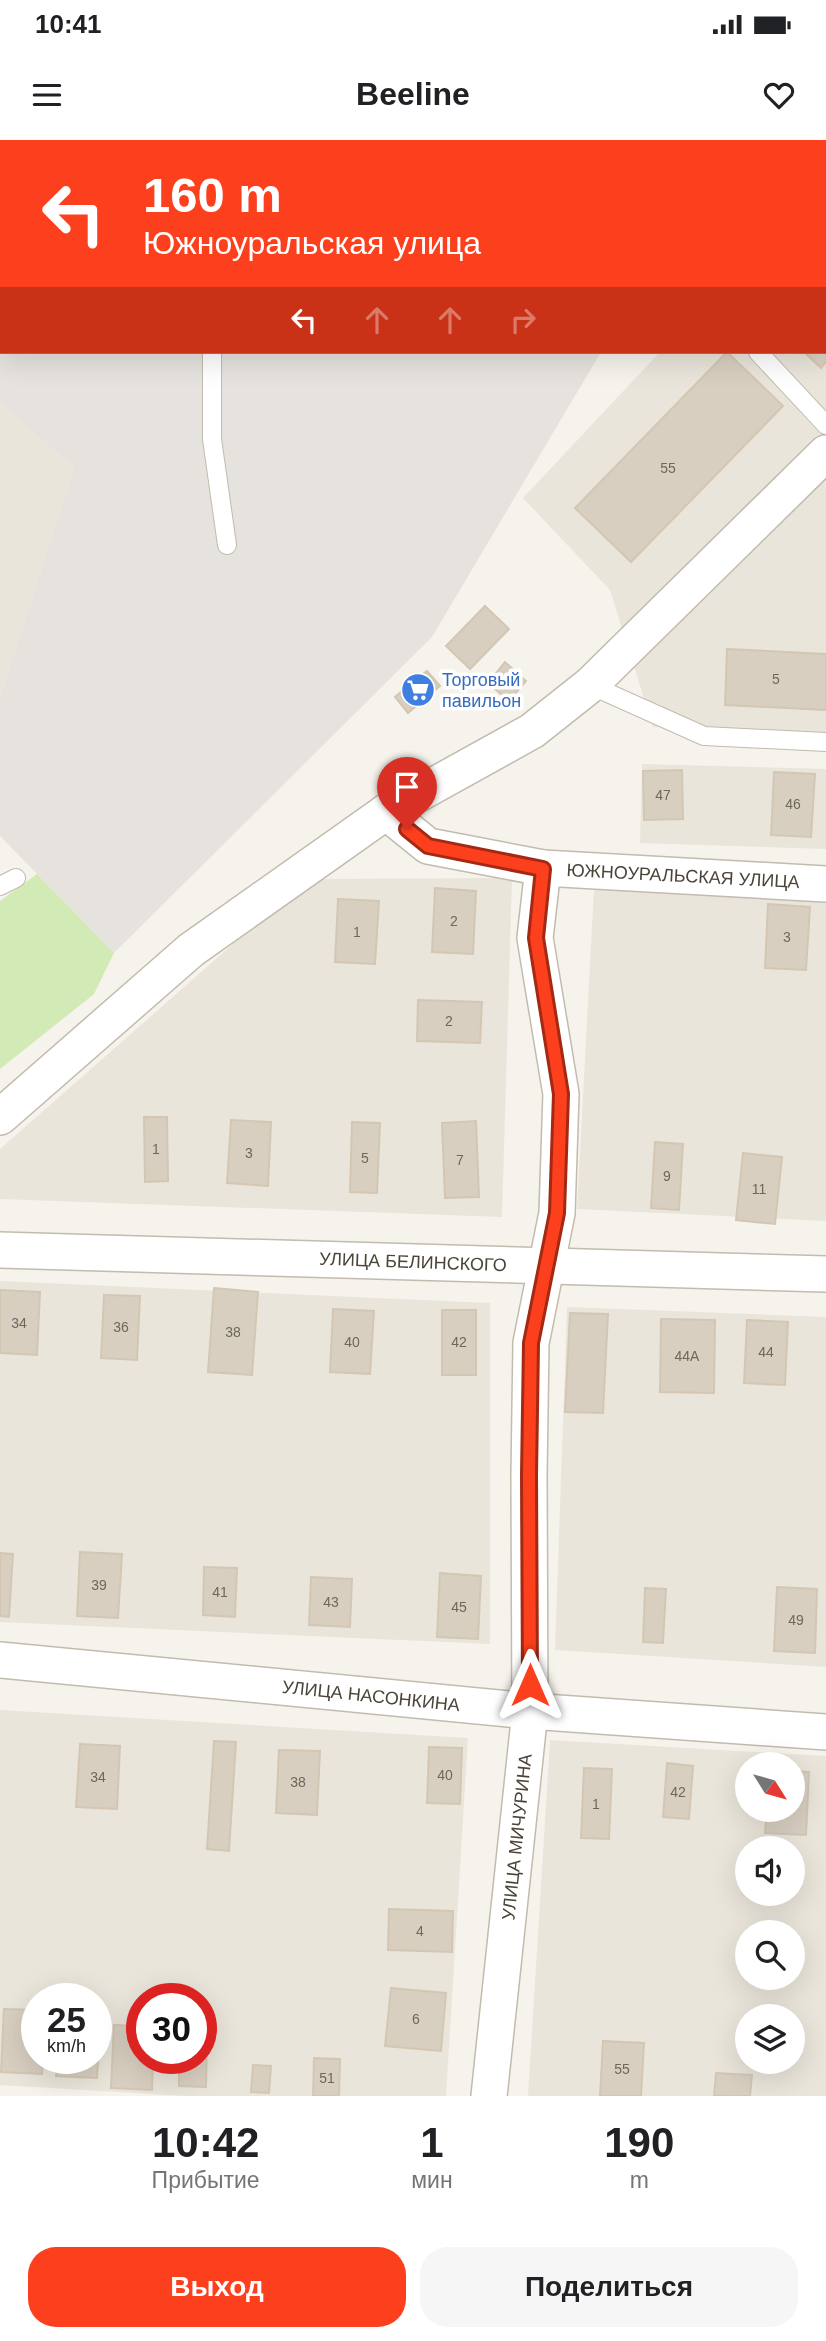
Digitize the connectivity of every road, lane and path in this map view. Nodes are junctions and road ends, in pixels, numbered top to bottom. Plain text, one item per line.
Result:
1 (212, 354) edge
2 (760, 354) edge
3 (826, 425) edge
4 (826, 453) edge
5 (227, 545) dead end
6 (590, 685) junction
7 (826, 742) edge
8 (386, 812) junction
9 (543, 869) junction
10 (826, 884) edge
11 (0, 1117) edge
12 (0, 1250) edge
13 (547, 1266) junction
14 (826, 1274) edge
15 (0, 1660) edge
16 (530, 1711) junction
17 (826, 1732) edge
18 (489, 2096) edge

1 - 5 lane
2 - 3 lane
4 - 6 street
6 - 7 lane
6 - 8 street
8 - 9 street, ЮЖНОУРАЛЬСКАЯ УЛИЦА
8 - 11 street
9 - 10 street, ЮЖНОУРАЛЬСКАЯ УЛИЦА
9 - 13 street, УЛИЦА МИЧУРИНА
12 - 13 street, УЛИЦА БЕЛИНСКОГО
13 - 14 street, УЛИЦА БЕЛИНСКОГО
13 - 16 street, УЛИЦА МИЧУРИНА
15 - 16 street, УЛИЦА НАСОНКИНА
16 - 17 street, УЛИЦА НАСОНКИНА
16 - 18 street, УЛИЦА МИЧУРИНА

